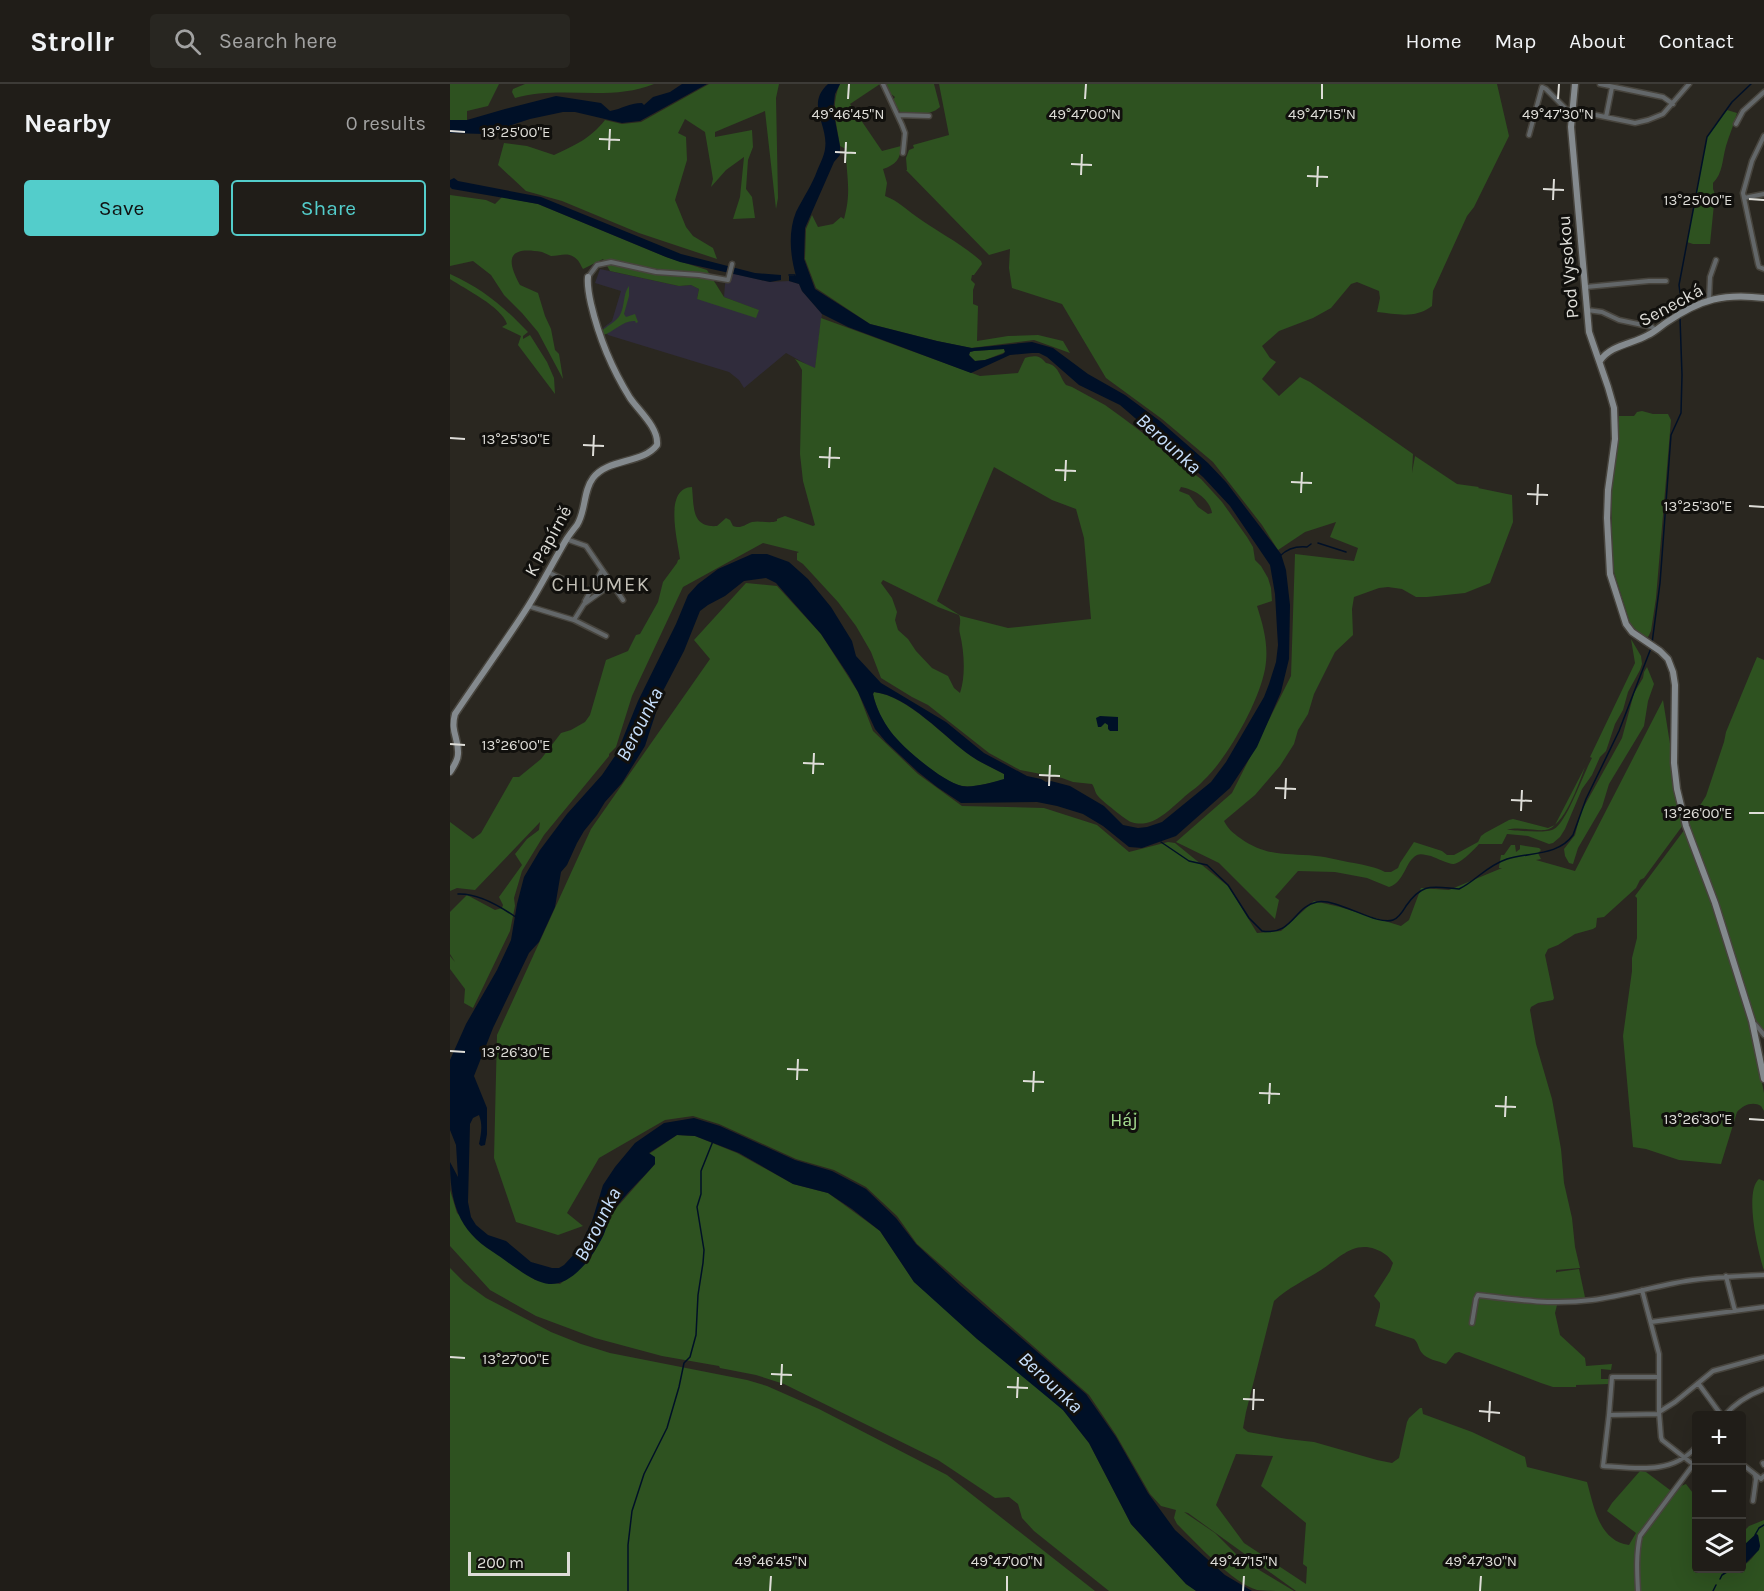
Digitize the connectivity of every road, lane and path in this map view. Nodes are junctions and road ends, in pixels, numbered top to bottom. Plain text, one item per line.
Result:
1 (883, 84) edge
2 (1575, 84) edge
3 (1600, 84) edge
4 (1630, 84) edge
5 (1689, 84) edge
6 (1612, 87) junction
7 (1628, 90) junction
8 (1764, 93) edge
9 (1673, 104) junction
10 (1572, 110) junction
11 (898, 115) junction
12 (929, 116) dead end
13 (1606, 117) junction
14 (1736, 124) dead end
15 (1529, 135) dead end
16 (1764, 136) edge
17 (903, 153) dead end
18 (1764, 194) edge
19 (1744, 198) junction
20 (1716, 260) dead end
21 (732, 264) dead end
22 (1764, 269) edge
23 (588, 277) joint
24 (1666, 281) dead end
25 (1586, 287) junction
26 (1764, 298) edge
27 (1709, 300) junction
28 (1587, 310) junction
29 (1656, 330) junction
30 (1600, 361) junction
31 (566, 539) junction
32 (602, 570) junction
33 (548, 572) junction
34 (612, 584) junction
35 (589, 594) junction
36 (623, 600) dead end
37 (584, 604) junction
38 (528, 606) junction
39 (574, 620) junction
40 (606, 636) dead end
41 (450, 772) edge
42 (1752, 1021) junction
43 (1764, 1035) edge
44 (1764, 1079) edge
45 (1764, 1275) edge
46 (1726, 1276) junction
47 (1642, 1290) junction
48 (1764, 1308) edge
49 (1735, 1311) junction
50 (1650, 1322) junction
51 (1472, 1323) dead end
52 (1764, 1357) edge
53 (1659, 1377) junction
54 (1698, 1383) junction
55 (1764, 1389) edge
56 (1719, 1411) edge
57 (1728, 1411) edge
58 (1659, 1413) junction
59 (1609, 1415) junction
60 (1692, 1452) edge
61 (1683, 1457) junction
62 (1692, 1462) edge
63 (1693, 1465) edge
64 (1743, 1465) edge
65 (1755, 1474) junction
66 (1763, 1478) edge
67 (1753, 1501) dead end
68 (1638, 1591) edge

1 - 11 street
2 - 10 street, Pod Vysokou
3 - 6 street
4 - 7 street
5 - 9 street
6 - 7 street
6 - 13 street
7 - 9 street
8 - 14 street
9 - 13 street
10 - 13 street
10 - 15 street
10 - 25 street, Pod Vysokou
11 - 12 street
11 - 17 street
16 - 19 street
18 - 19 street
19 - 22 street
20 - 27 street
21 - 23 street
23 - 31 street, K Papírně
24 - 25 street
25 - 28 street, Pod Vysokou
26 - 27 street, Senecká
27 - 29 street, Senecká
28 - 29 street
28 - 30 street, Pod Vysokou
29 - 30 street, Senecká
30 - 42 street, Pod Vysokou
31 - 32 street
31 - 33 street, K Papírně
32 - 34 street
32 - 35 street
33 - 35 street
33 - 38 street, K Papírně
34 - 36 street
34 - 37 street
35 - 37 street
37 - 39 street
38 - 39 street
38 - 41 street, K Papírně
39 - 40 street
42 - 43 street
42 - 44 street, Pod Vysokou
45 - 46 street
46 - 47 street
46 - 49 street
47 - 50 street
47 - 51 street
48 - 49 street
49 - 50 street
50 - 53 street
52 - 54 street
53 - 58 street
53 - 59 street
54 - 56 street
54 - 58 street
55 - 57 street
58 - 59 street
58 - 61 street
59 - 61 street
60 - 61 street
61 - 62 street
63 - 68 street
64 - 65 street
65 - 66 street
65 - 67 street

